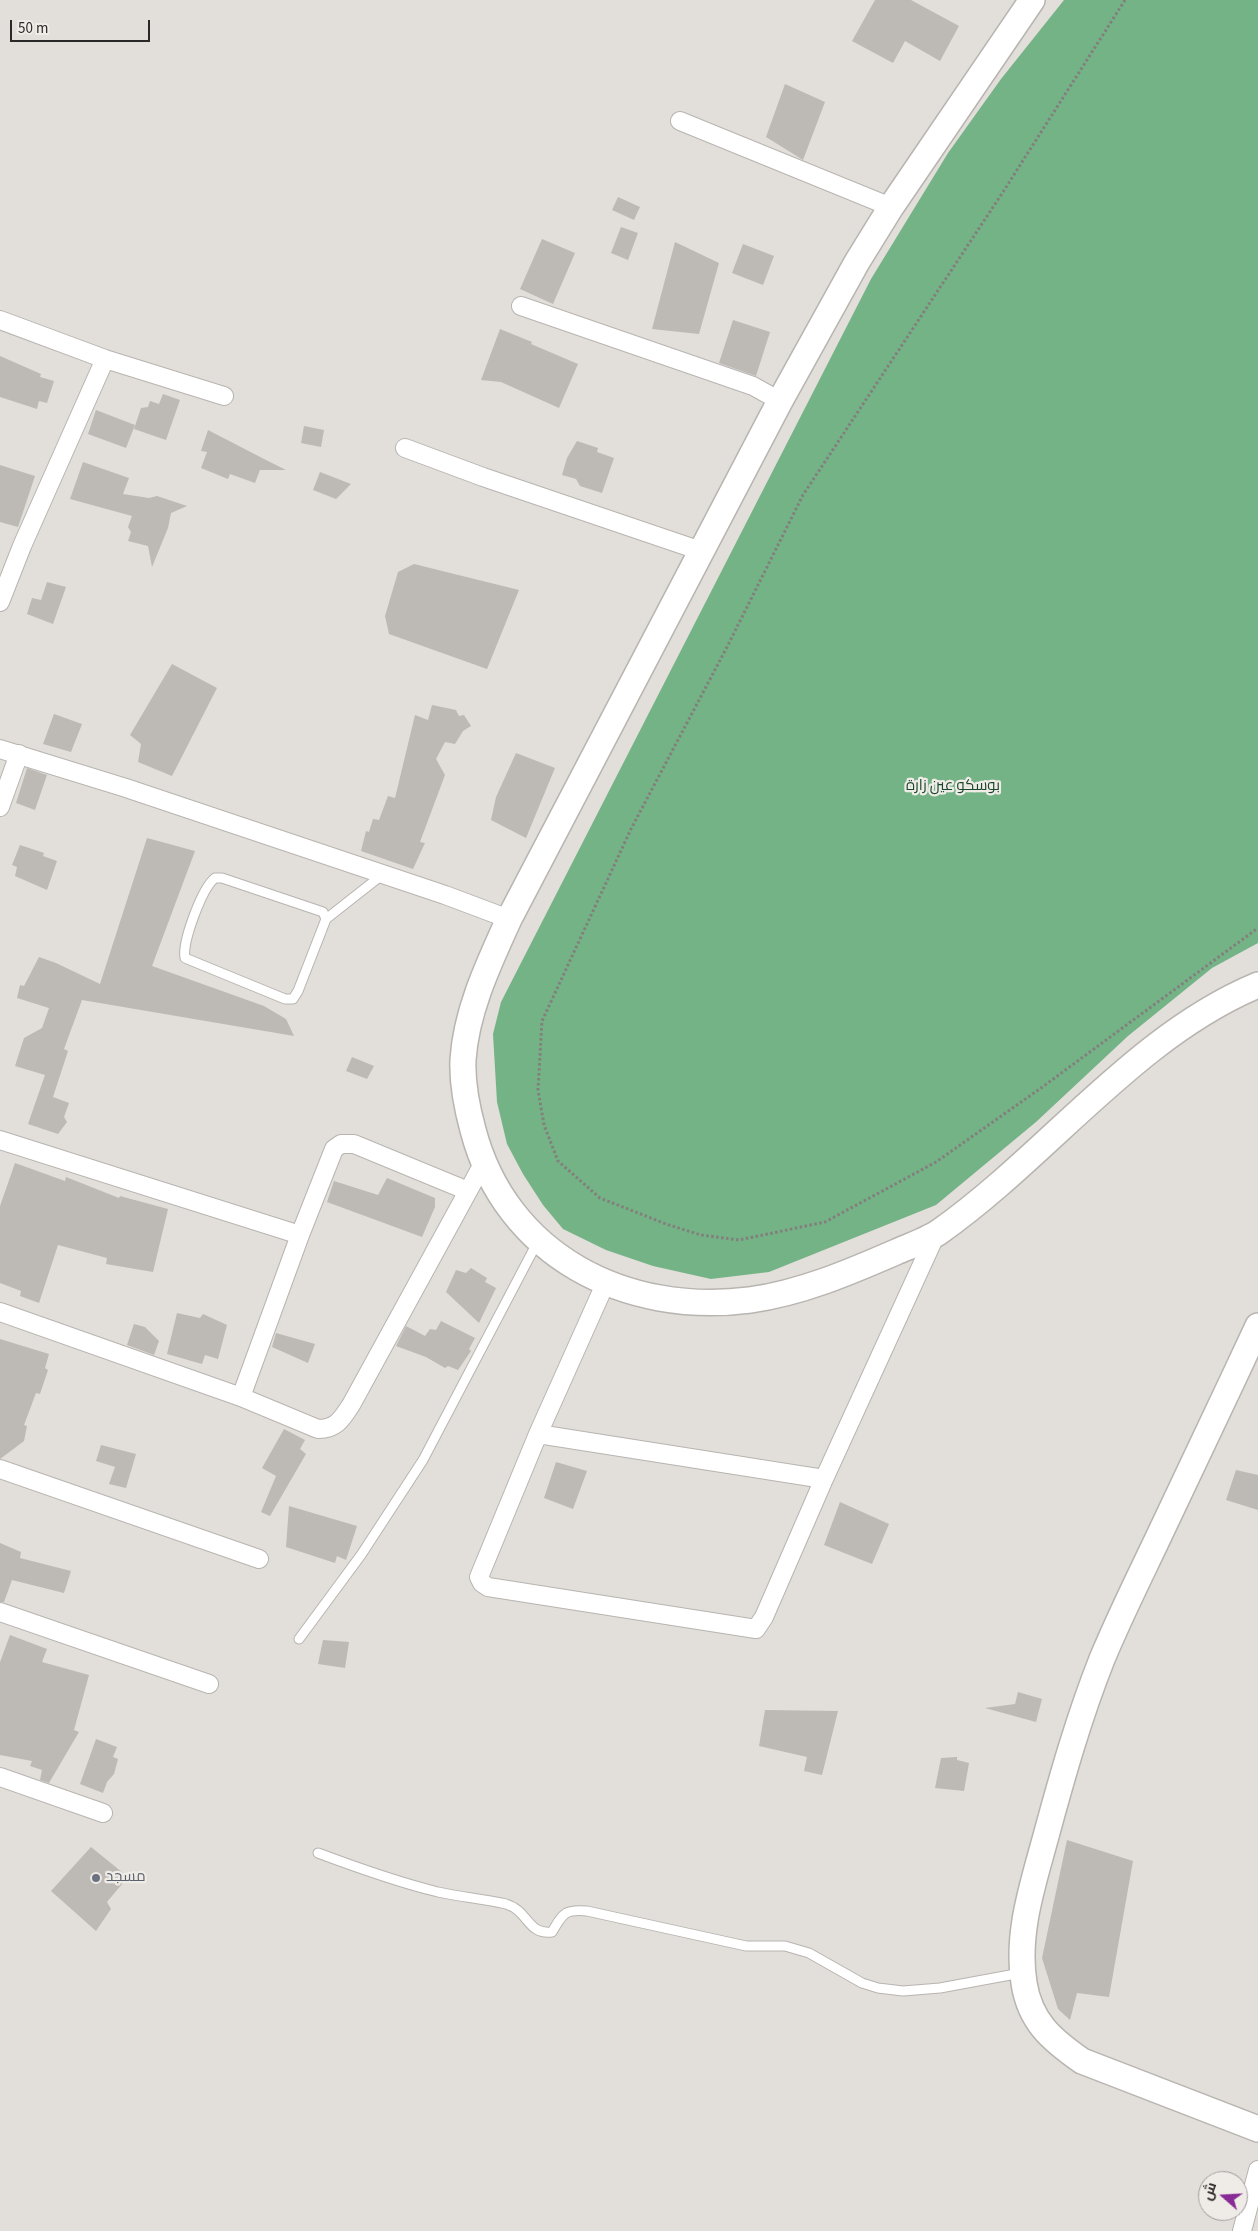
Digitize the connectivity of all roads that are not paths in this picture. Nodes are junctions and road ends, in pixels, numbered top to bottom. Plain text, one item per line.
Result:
1 (1032, 0) edge
2 (680, 121) dead end
3 (891, 207) junction
4 (521, 306) dead end
5 (0, 320) edge
6 (105, 359) junction
7 (224, 396) dead end
8 (780, 401) junction
9 (405, 448) dead end
10 (702, 551) junction
11 (0, 602) edge
12 (0, 749) edge
13 (19, 754) junction
14 (0, 807) edge
15 (382, 874) junction
16 (326, 919) junction
17 (509, 919) junction
18 (1258, 985) edge
19 (0, 1140) edge
20 (484, 1162) junction
21 (468, 1191) junction
22 (936, 1234) junction
23 (300, 1235) junction
24 (538, 1240) junction
25 (606, 1282) junction
26 (0, 1312) edge
27 (1258, 1326) edge
28 (241, 1397) junction
29 (538, 1434) junction
30 (0, 1469) edge
31 (824, 1478) junction
32 (259, 1559) dead end
33 (0, 1612) edge
34 (299, 1639) dead end
35 (209, 1684) dead end
36 (0, 1777) edge
37 (103, 1813) dead end
38 (318, 1853) dead end
39 (1023, 1973) junction
40 (1258, 2129) edge
41 (1258, 2170) edge
42 (1242, 2231) edge

1 - 3 main road
2 - 3 street
3 - 8 main road
4 - 8 street
5 - 6 street
6 - 7 street
6 - 11 street
8 - 10 main road
9 - 10 street
10 - 17 main road
12 - 13 street
13 - 14 street
13 - 15 street
15 - 16 lane
15 - 17 street
16 - 16 lane
17 - 20 main road
18 - 22 main road
19 - 23 street
20 - 21 street
20 - 24 main road
21 - 23 street
21 - 28 street
22 - 25 main road
22 - 31 street
23 - 28 street
24 - 25 main road
24 - 34 lane
25 - 29 street
26 - 28 street
27 - 39 main road
29 - 31 street
29 - 31 street
30 - 32 street
33 - 35 street
36 - 37 street
38 - 39 lane
39 - 40 main road
41 - 42 street

